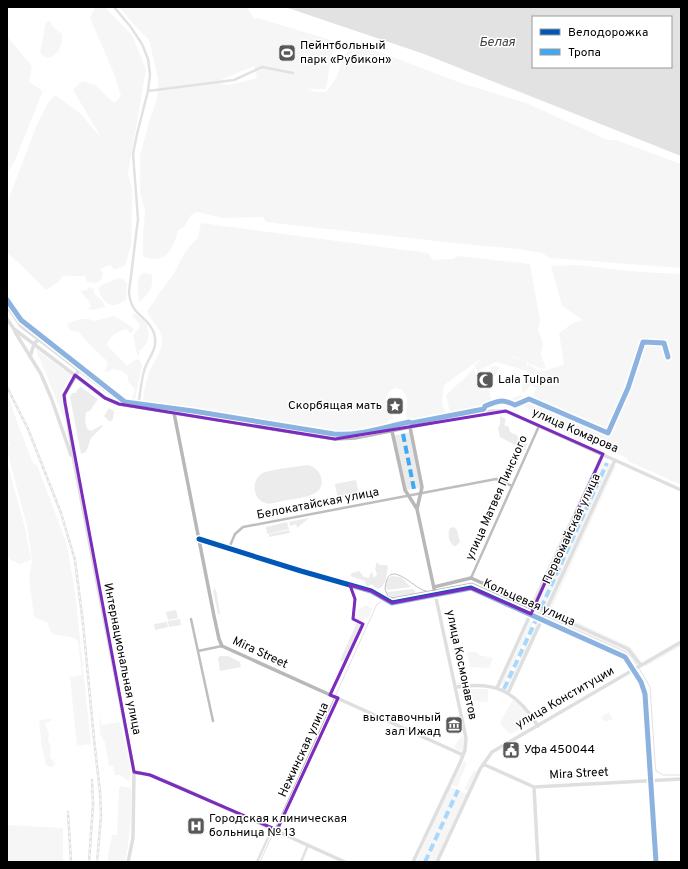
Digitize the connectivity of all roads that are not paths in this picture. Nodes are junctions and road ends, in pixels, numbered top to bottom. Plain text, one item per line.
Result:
1 (114, 7) edge
2 (293, 73) dead end
3 (148, 91) junction
4 (7, 306) edge
5 (7, 319) edge
6 (14, 329) junction
7 (39, 339) junction
8 (34, 344) junction
9 (30, 357) junction
10 (79, 370) junction
11 (76, 375) junction
12 (125, 405) junction
13 (138, 407) junction
14 (174, 413) junction
15 (539, 426) junction
16 (410, 427) junction
17 (392, 431) junction
18 (603, 454) junction
19 (615, 460) junction
20 (74, 461) junction
21 (512, 486) junction
22 (681, 490) edge
23 (422, 493) junction
24 (409, 495) junction
25 (417, 509) junction
26 (199, 539) junction
27 (229, 548) junction
28 (471, 578) junction
29 (350, 585) junction
30 (434, 587) junction
31 (436, 596) junction
32 (535, 606) junction
33 (546, 611) junction
34 (531, 614) junction
35 (191, 619) dead end
36 (542, 620) junction
37 (681, 642) edge
38 (222, 646) junction
39 (198, 651) junction
40 (641, 665) junction
41 (634, 670) junction
42 (456, 687) junction
43 (497, 688) junction
44 (508, 694) junction
45 (330, 695) junction
46 (338, 698) junction
47 (213, 721) dead end
48 (538, 726) junction
49 (463, 754) junction
50 (483, 764) junction
51 (134, 772) junction
52 (681, 779) edge
53 (651, 780) junction
54 (534, 787) junction
55 (272, 828) junction
56 (277, 830) junction
57 (308, 845) junction
58 (128, 862) edge
59 (257, 862) edge
60 (301, 862) edge
61 (345, 862) edge
62 (413, 862) edge
63 (437, 862) edge
64 (538, 862) edge
65 (656, 862) edge

1 - 3 street
2 - 3 street
3 - 13 street
4 - 7 main road
5 - 6 main road
6 - 8 main road, улица Комарова
6 - 9 main road, Интернациональная улица
7 - 8 main road
7 - 10 main road
8 - 9 main road
8 - 11 main road, улица Комарова
9 - 20 main road, Интернациональная улица
10 - 11 main road, Интернациональная улица
10 - 12 main road
11 - 12 main road, улица Комарова
11 - 20 main road, Интернациональная улица
12 - 13 main road, улица Комарова
13 - 14 main road, улица Комарова
14 - 17 main road, улица Комарова
14 - 26 main road, Mira Street
15 - 16 main road, улица Комарова
15 - 18 main road, улица Комарова
15 - 21 street, улица Матвея Пинского
16 - 17 main road, улица Комарова
16 - 23 main road, улица Космонавтов
17 - 24 main road, улица Космонавтов
18 - 19 main road, улица Комарова
18 - 32 main road, Первомайская улица
19 - 22 main road, улица Комарова
19 - 33 main road, Первомайская улица
20 - 51 main road, Интернациональная улица
21 - 23 street, Белокатайская улица
21 - 28 street, улица Матвея Пинского
23 - 24 street, Белокатайская улица
23 - 25 main road, улица Космонавтов
24 - 25 main road, улица Космонавтов
24 - 27 street, Белокатайская улица
25 - 30 main road, улица Космонавтов
26 - 27 street, Кольцевая улица
26 - 38 main road, Mira Street
27 - 29 street, Кольцевая улица
28 - 30 main road, Кольцевая улица
28 - 32 main road, Кольцевая улица
29 - 31 street, Кольцевая улица
29 - 45 street, Нежинская улица
30 - 31 main road, улица Космонавтов
31 - 34 main road, Кольцевая улица
31 - 42 main road, улица Космонавтов
32 - 33 main road, Кольцевая улица
32 - 34 main road, Первомайская улица
33 - 36 main road, Первомайская улица
33 - 40 main road, Кольцевая улица
34 - 36 main road, Кольцевая улица
34 - 43 main road, Первомайская улица
35 - 39 street
36 - 41 main road, Кольцевая улица
36 - 44 main road, Первомайская улица
37 - 40 main road, улица Конституции
38 - 39 street
38 - 45 main road, Mira Street
39 - 47 street
40 - 41 main road, улица Конституции
41 - 48 main road, улица Конституции
41 - 53 main road, Кольцевая улица
42 - 43 main road
42 - 49 main road, улица Космонавтов
43 - 44 main road
44 - 48 main road
45 - 46 main road, Mira Street
46 - 49 main road, Mira Street
46 - 56 street, Нежинская улица
48 - 50 main road, улица Конституции
49 - 62 main road
50 - 54 main road, Mira Street
50 - 63 main road
51 - 55 main road
51 - 58 main road, Интернациональная улица
52 - 53 main road, Mira Street
53 - 54 main road, Mira Street
53 - 65 main road, Кольцевая улица
54 - 64 main road
55 - 56 main road
55 - 59 street
56 - 57 main road
57 - 60 street
57 - 61 main road

